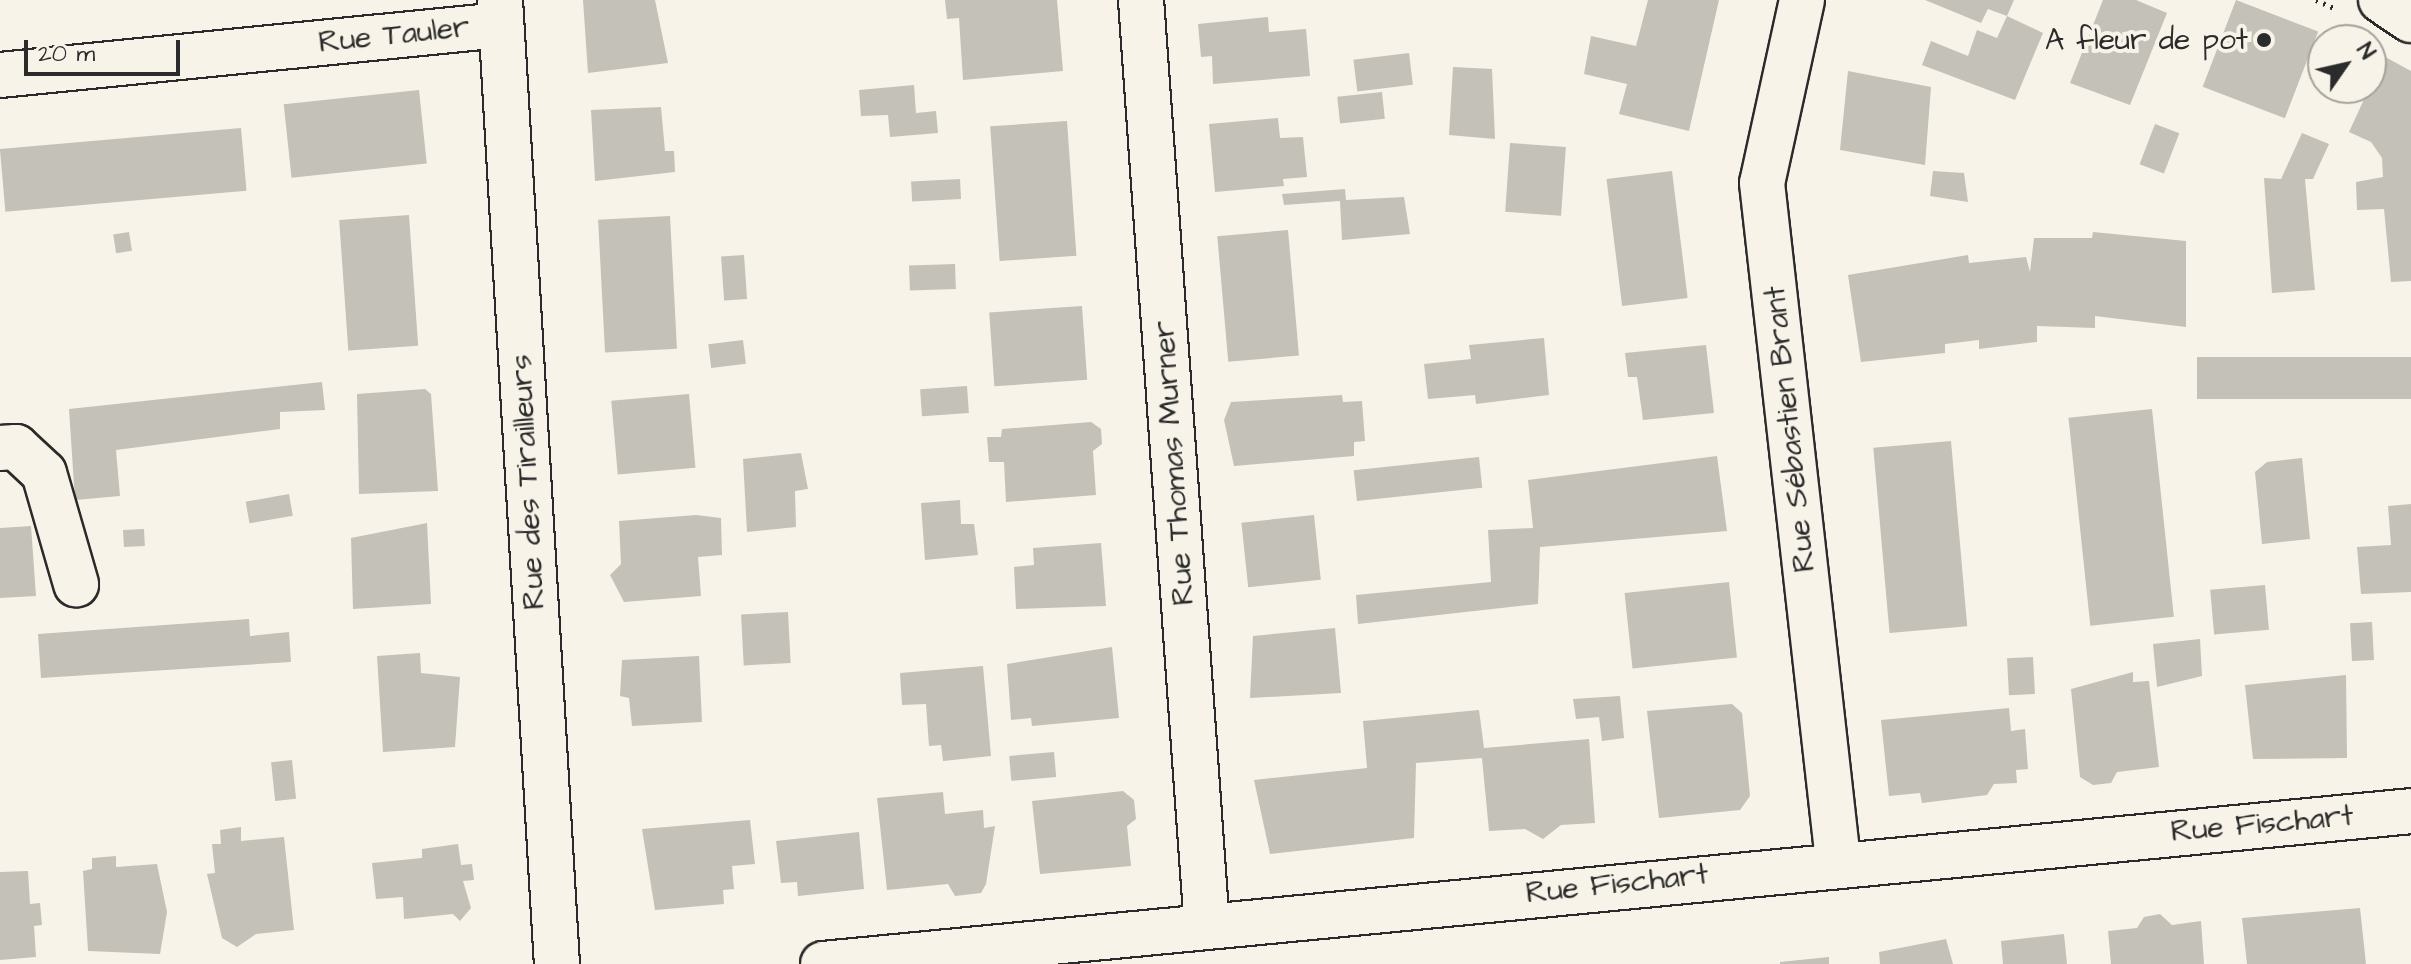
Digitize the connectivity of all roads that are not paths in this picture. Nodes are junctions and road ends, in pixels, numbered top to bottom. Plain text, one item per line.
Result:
1 (1141, 0) edge
2 (1802, 0) edge
3 (2381, 0) edge
4 (500, 12) edge
5 (2411, 20) edge
6 (0, 75) edge
7 (0, 448) edge
8 (76, 584) dead end
9 (2411, 811) edge
10 (1838, 861) junction
11 (1207, 927) junction
12 (557, 964) edge
13 (823, 964) edge

1 - 11 street, Rue Thomas Murner
2 - 10 street, Rue Sébastien Brant
3 - 5 street
4 - 6 street, Rue Tauler
4 - 12 street, Rue des Tirailleurs
7 - 8 street
9 - 10 street, Rue Fischart
10 - 11 street, Rue Fischart
11 - 13 street, Rue Fischart

